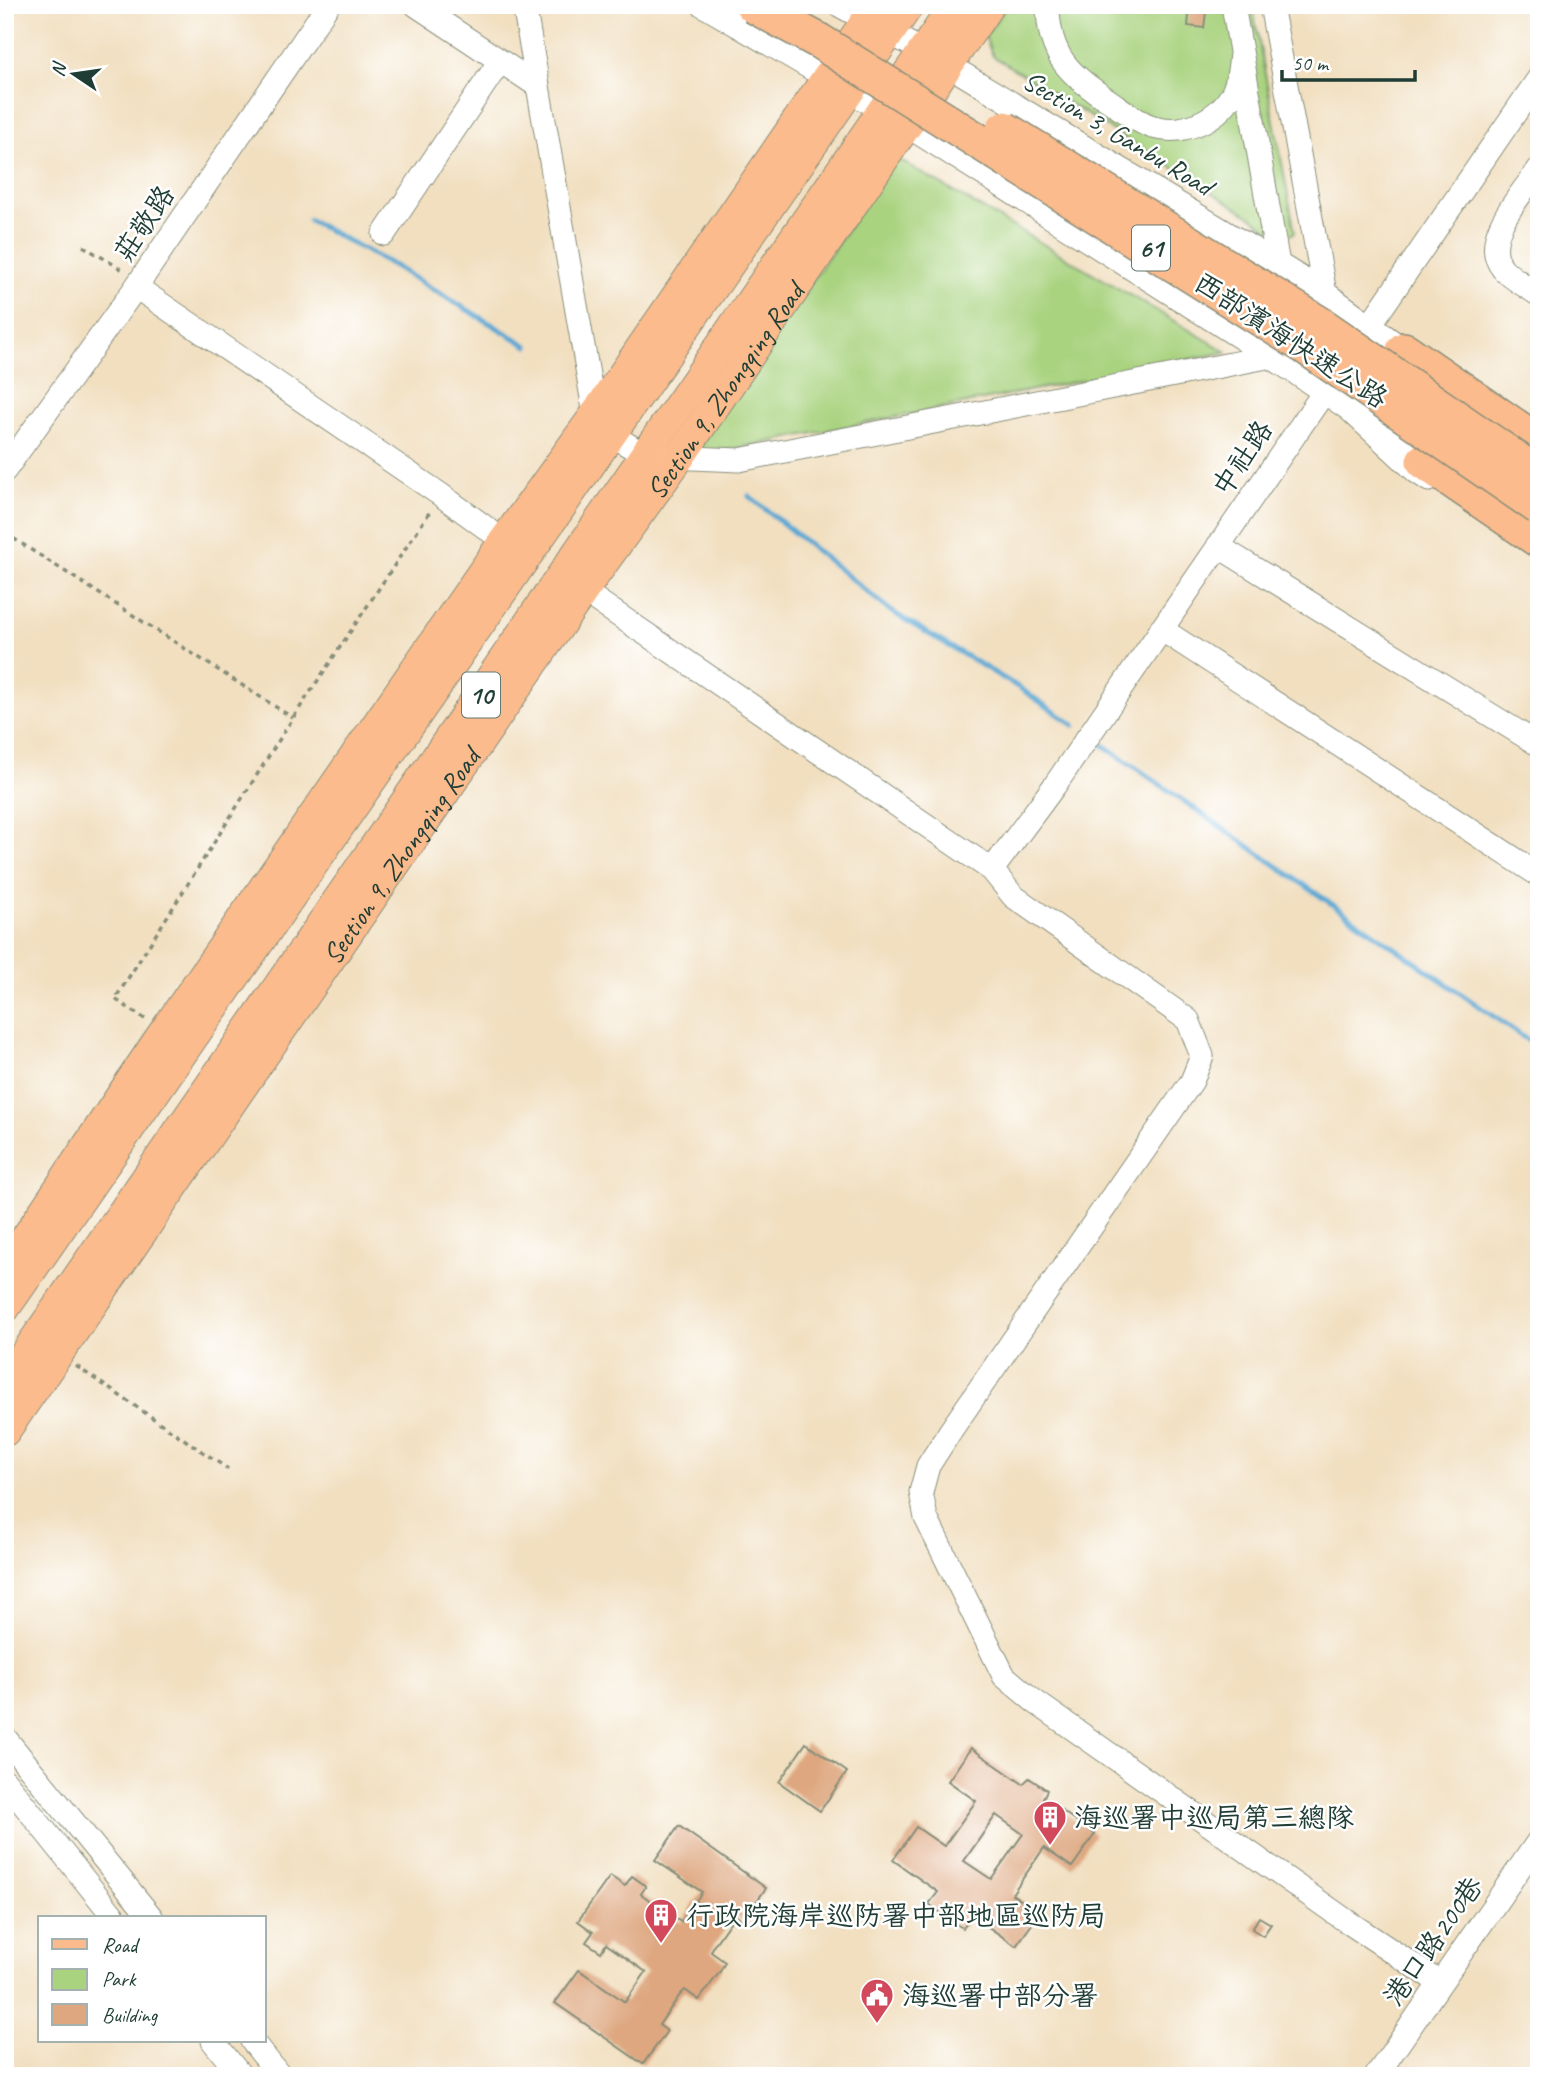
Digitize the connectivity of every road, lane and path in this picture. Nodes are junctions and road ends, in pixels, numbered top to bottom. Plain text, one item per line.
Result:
1 (328, 5) edge
2 (416, 5) edge
3 (524, 5) edge
4 (703, 5) edge
5 (753, 5) edge
6 (798, 5) edge
7 (839, 5) edge
8 (909, 5) edge
9 (955, 5) edge
10 (989, 5) edge
11 (1048, 5) edge
12 (1233, 5) edge
13 (1271, 5) edge
14 (878, 19) edge
15 (1241, 53) junction
16 (936, 58) junction
17 (500, 61) junction
18 (1539, 78) edge
19 (839, 84) junction
20 (538, 86) junction
21 (895, 119) junction
22 (1539, 169) edge
23 (384, 234) dead end
24 (83, 246) dead end
25 (1278, 264) junction
26 (139, 284) junction
27 (1539, 295) edge
28 (1331, 298) junction
29 (1368, 325) junction
30 (1404, 350) joint
31 (1272, 356) junction
32 (1323, 391) junction
33 (1349, 409) junction
34 (603, 425) junction
35 (1539, 426) edge
36 (1539, 443) edge
37 (646, 456) junction
38 (680, 458) junction
39 (1539, 458) edge
40 (1424, 461) joint
41 (5, 470) edge
42 (1539, 475) edge
43 (441, 495) junction
44 (1539, 507) edge
45 (1539, 523) edge
46 (5, 533) edge
47 (1539, 540) edge
48 (504, 541) junction
49 (1219, 545) junction
50 (1539, 556) edge
51 (583, 591) junction
52 (1161, 629) junction
53 (293, 718) junction
54 (1539, 745) edge
55 (992, 870) junction
56 (1539, 875) edge
57 (165, 1032) junction
58 (5, 1269) edge
59 (5, 1308) edge
60 (59, 1353) junction
61 (5, 1383) edge
62 (5, 1431) edge
63 (228, 1469) dead end
64 (5, 1738) edge
65 (5, 1781) edge
66 (1539, 1840) edge
67 (113, 1916) edge
68 (150, 1916) edge
69 (1440, 1983) junction
70 (214, 2042) edge
71 (253, 2042) edge
72 (241, 2076) edge
73 (280, 2076) edge
74 (1377, 2076) edge

1 - 26 street, 莊敬路
2 - 17 street
3 - 20 street
4 - 19 street
5 - 44 highway, 西部濱海快速公路 / 61, bridge
6 - 42 highway, 西部濱海快速公路 / 61, bridge
7 - 14 street, Section 3, Ganbu Road
8 - 14 main road, 10
9 - 16 main road, Section 9, Zhongqing Road
10 - 16 main road, Section 9, Zhongqing Road
11 - 15 street
12 - 15 street
13 - 28 street
14 - 16 street, Section 3, Ganbu Road
14 - 19 main road, 10
15 - 25 street
16 - 21 main road, Section 9, Zhongqing Road
16 - 25 street, Section 3, Ganbu Road
17 - 20 street
17 - 23 street
18 - 29 street, 中社路
19 - 21 street
19 - 34 main road, 10
20 - 34 street
21 - 31 street
21 - 37 main road, Section 9, Zhongqing Road / 10
21 - 38 main road, Section 9, Zhongqing Road
22 - 27 street
24 - 26 path
25 - 28 street, Section 3, Ganbu Road
26 - 41 street, 莊敬路
26 - 43 street
28 - 29 street, Section 3, Ganbu Road
29 - 30 street, Section 3, Ganbu Road
29 - 32 street, 中社路
29 - 35 street, Section 3, Ganbu Road
29 - 39 street, Section 3, Ganbu Road
30 - 36 highway
31 - 32 street
31 - 38 street
32 - 33 street
32 - 49 street, 中社路
33 - 40 street
33 - 45 street
33 - 50 street
34 - 37 street
34 - 48 main road
34 - 59 main road, 10
37 - 38 street
37 - 61 main road, Section 9, Zhongqing Road / 10
38 - 51 main road, Section 9, Zhongqing Road
40 - 47 highway
43 - 48 street
43 - 53 path
46 - 53 path
48 - 57 main road
49 - 52 street, 中社路
49 - 54 street
51 - 55 street
51 - 60 main road, Section 9, Zhongqing Road
52 - 55 street, 中社路
52 - 56 street
53 - 57 path
55 - 69 street
57 - 58 main road
60 - 62 main road, Section 9, Zhongqing Road
60 - 63 path
64 - 68 street
65 - 67 street
66 - 69 street, 港口路200巷
69 - 74 street, 港口路200巷
70 - 72 street
71 - 73 street

